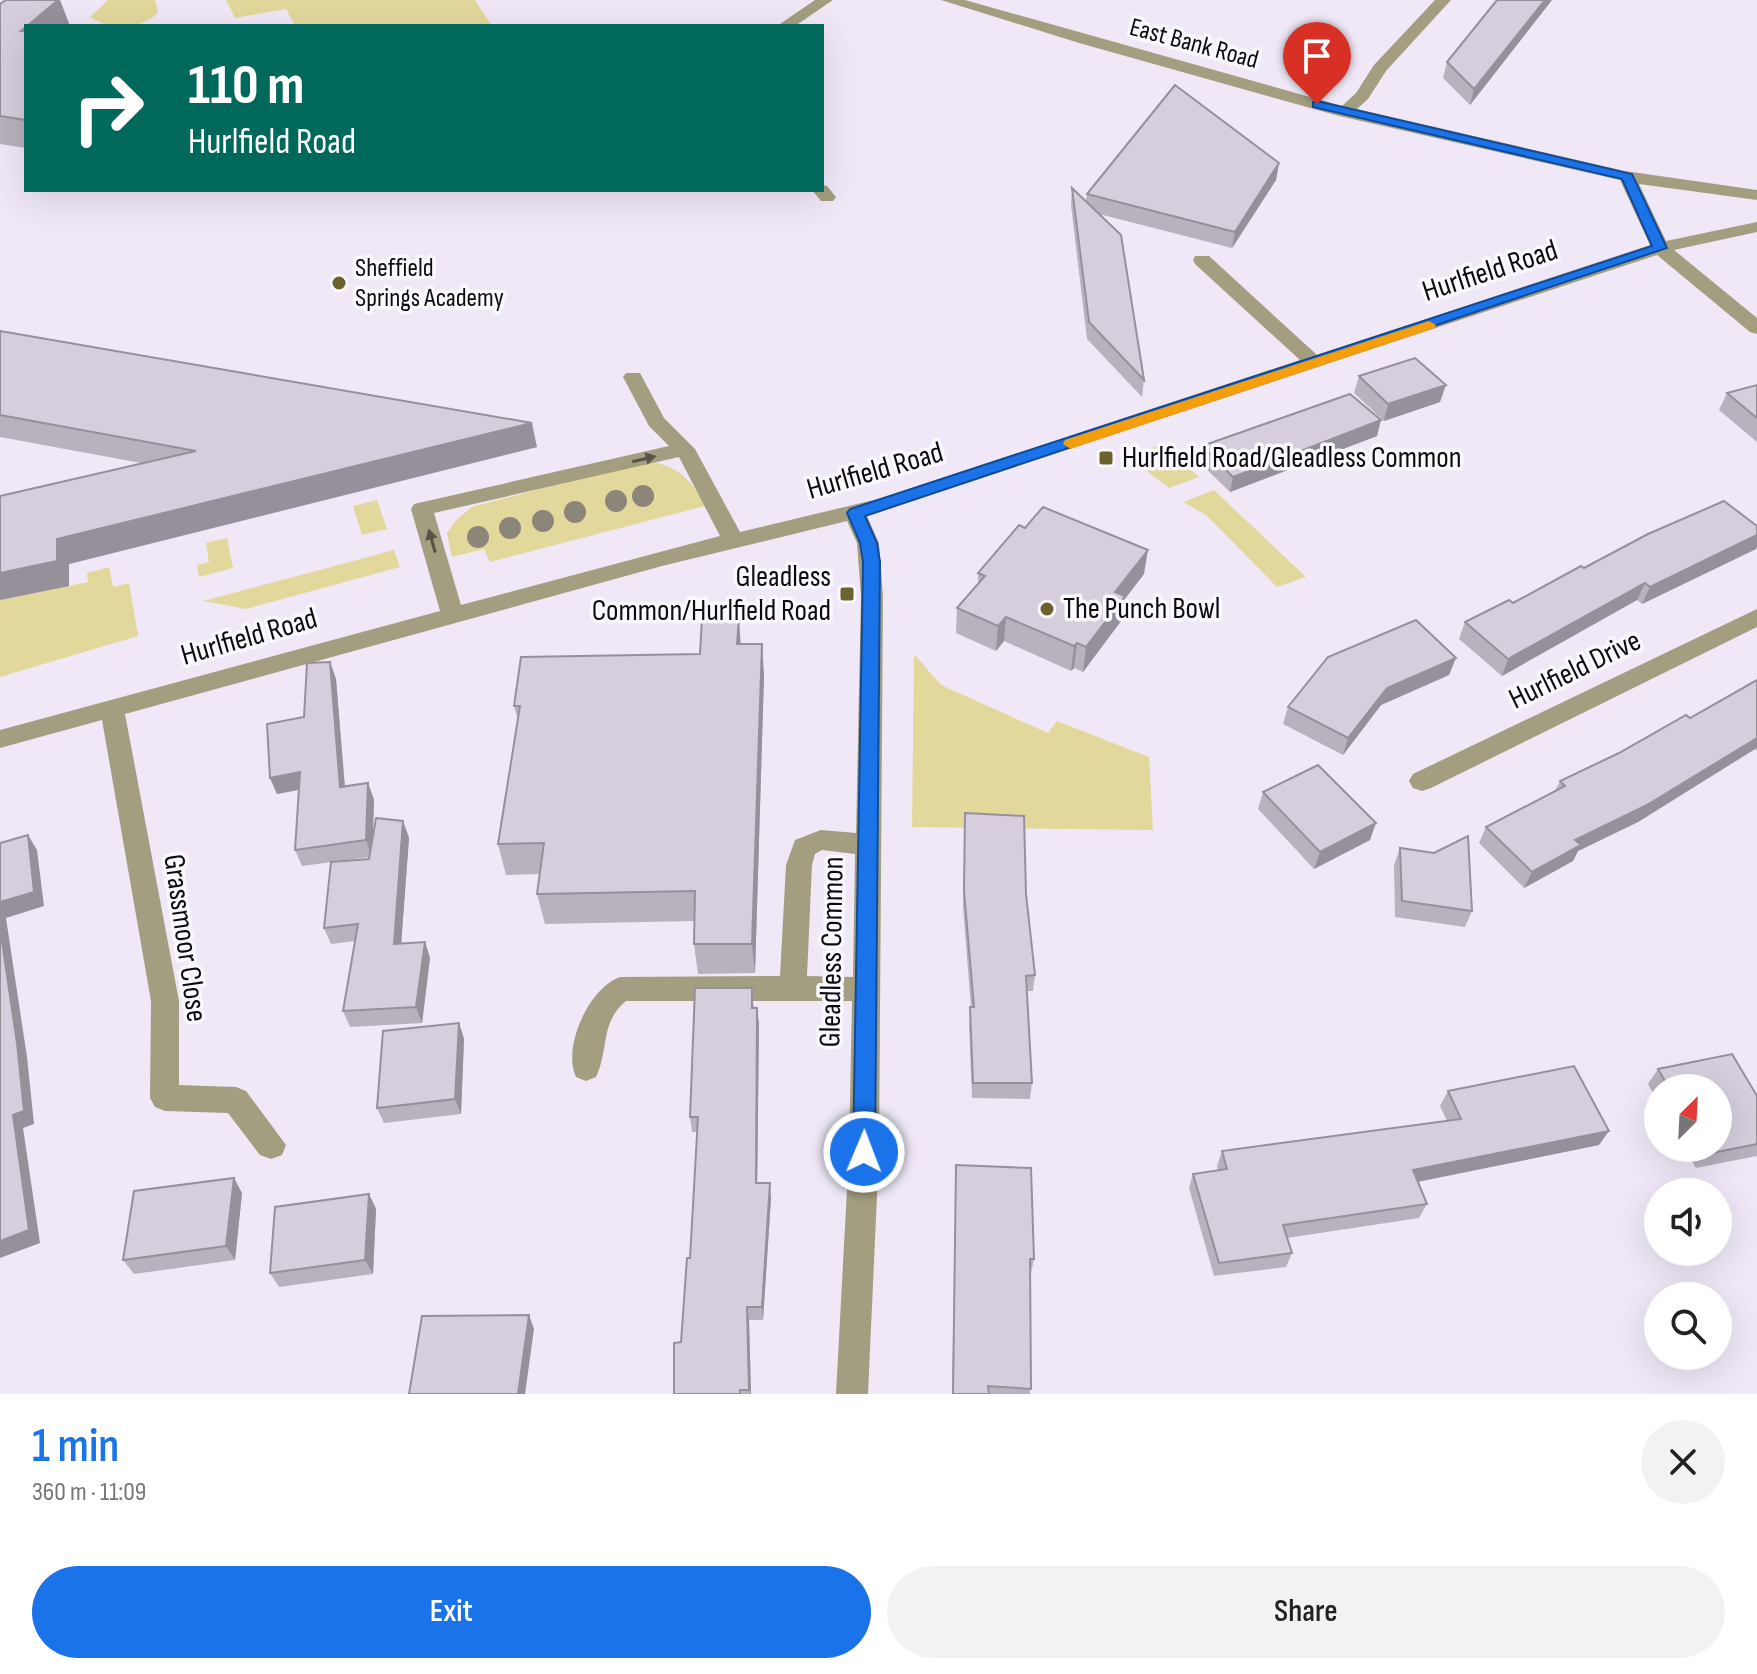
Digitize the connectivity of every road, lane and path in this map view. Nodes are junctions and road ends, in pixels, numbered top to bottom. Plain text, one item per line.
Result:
1 (825, 0) edge
2 (949, 0) edge
3 (1443, 0) edge
4 (788, 24) edge
5 (1345, 112) junction
6 (1627, 177) junction
7 (1757, 195) edge
8 (1757, 227) edge
9 (1660, 248) junction
10 (1202, 260) dead end
11 (1757, 328) edge
12 (1314, 362) junction
13 (633, 377) dead end
14 (685, 449) junction
15 (855, 513) junction
16 (733, 540) junction
17 (453, 616) junction
18 (1757, 617) edge
19 (112, 709) junction
20 (0, 739) edge
21 (1422, 781) dead end
22 (867, 845) junction
23 (793, 988) junction
24 (866, 989) junction
25 (586, 1068) dead end
26 (271, 1145) dead end
27 (852, 1394) edge

1 - 4 street
2 - 5 street, East Bank Road
3 - 5 street
5 - 6 street, East Bank Road
6 - 7 street, East Bank Road
6 - 9 street
8 - 9 street, Hurlfield Road
9 - 11 street
9 - 12 street, Hurlfield Road
10 - 12 street
12 - 15 street, Hurlfield Road
13 - 14 street
14 - 16 street
17 -> 14 street
15 - 16 street, Hurlfield Road
15 - 22 street, Gleadless Common
16 - 17 street, Hurlfield Road
17 - 19 street, Hurlfield Road
18 - 21 street, Hurlfield Drive
19 - 20 street, Hurlfield Road
19 - 26 street, Grassmoor Close
22 - 23 street
22 - 24 street, Gleadless Common
23 - 24 street
23 - 25 street
24 - 27 street, Gleadless Common

